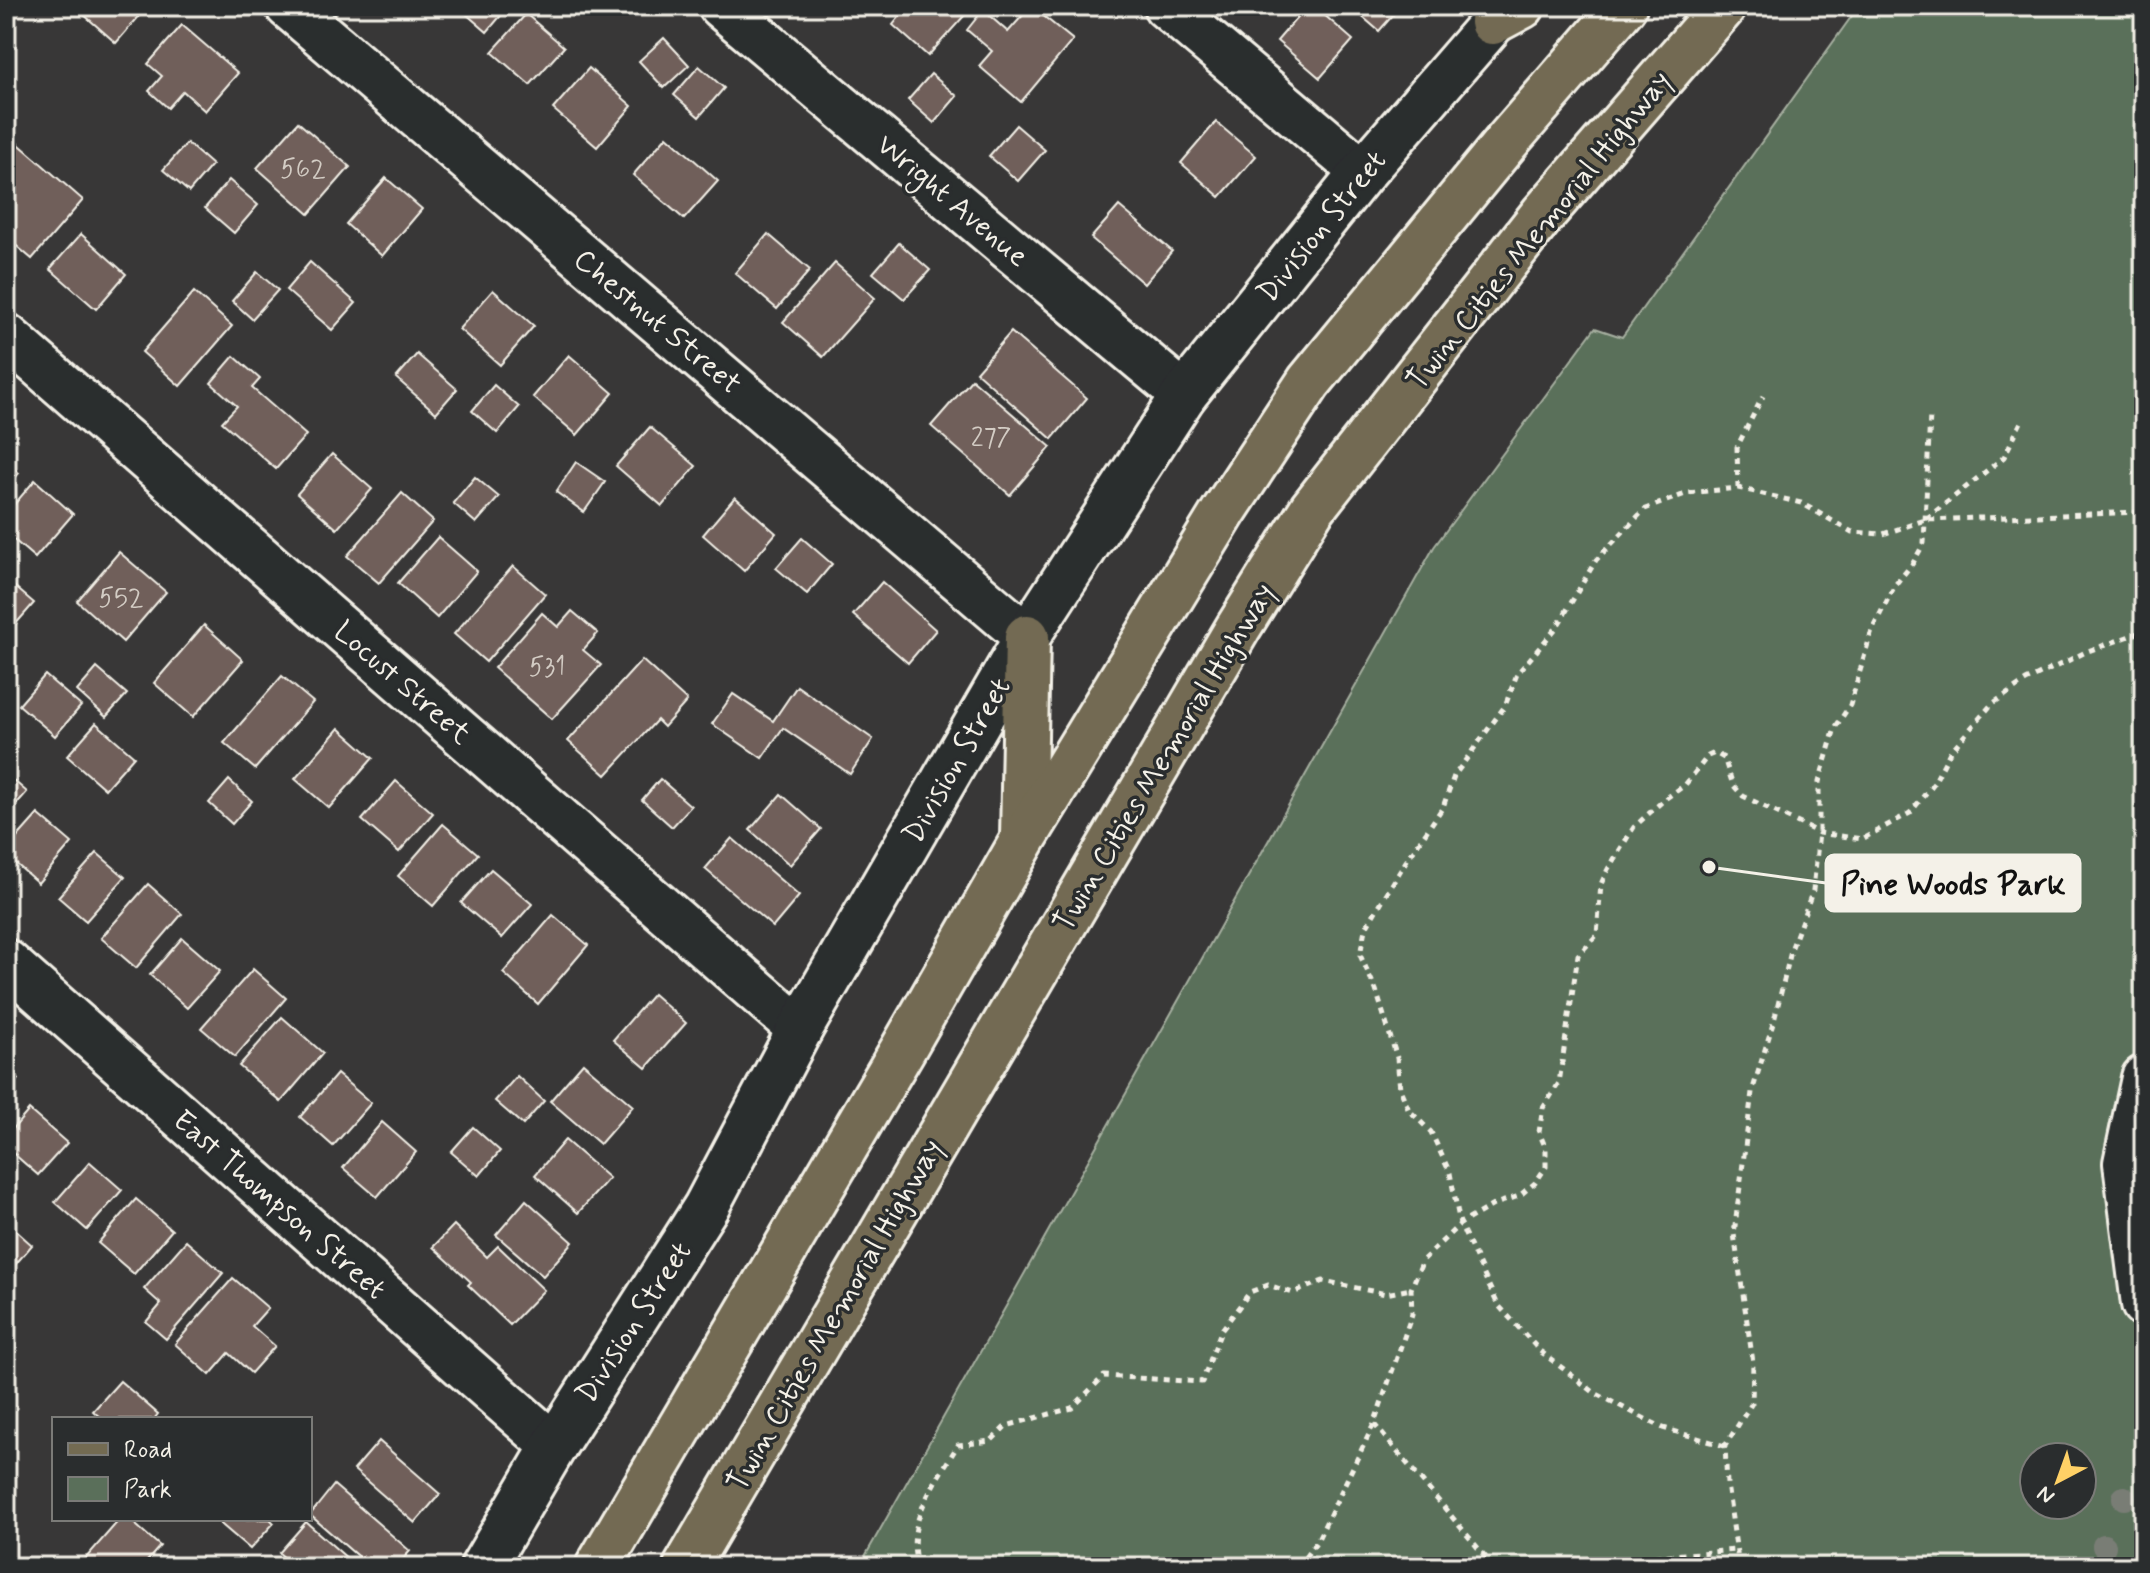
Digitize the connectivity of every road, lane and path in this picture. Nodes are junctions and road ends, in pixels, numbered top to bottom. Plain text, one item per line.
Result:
1 (288, 6) edge
2 (721, 6) edge
3 (1166, 6) edge
4 (1624, 6) edge
5 (1724, 6) edge
6 (1507, 11) edge
7 (1363, 172) junction
8 (6, 336) edge
9 (1184, 395) junction
10 (1763, 396) dead end
11 (1930, 414) dead end
12 (2023, 418) dead end
13 (1738, 488) junction
14 (2144, 512) edge
15 (1925, 520) junction
16 (2144, 631) edge
17 (1027, 637) junction
18 (1819, 833) junction
19 (1023, 840) junction
20 (6, 962) edge
21 (800, 1029) junction
22 (2144, 1078) edge
23 (1460, 1224) junction
24 (1411, 1289) junction
25 (2144, 1304) edge
26 (1374, 1424) junction
27 (554, 1446) junction
28 (1725, 1446) junction
29 (1736, 1550) junction
30 (483, 1567) edge
31 (598, 1567) edge
32 (686, 1567) edge
33 (918, 1567) edge
34 (1298, 1567) edge
35 (1494, 1567) edge
36 (1523, 1567) edge
37 (1739, 1567) edge

1 - 17 street, Chestnut Street
2 - 9 street, Wright Avenue
3 - 7 street
4 - 19 main road
5 - 32 main road, Twin Cities Memorial Highway
6 - 7 street, Division Street
7 - 9 street, Division Street
8 - 21 street, Locust Street
9 - 17 street, Division Street
10 - 13 path
11 - 15 path
12 - 15 path
13 - 15 path
13 - 23 path
14 - 15 path
15 - 18 path
16 - 18 path
17 - 19 main road
17 - 21 street, Division Street
18 - 23 path
18 - 28 path
19 - 31 main road
20 - 27 street, East Thompson Street
21 - 27 street, Division Street
22 - 25 street
23 - 24 path
23 - 28 path
24 - 26 path
24 - 33 path
26 - 34 path
26 - 35 path
27 - 30 street, Division Street
28 - 29 path
29 - 36 path
29 - 37 path

